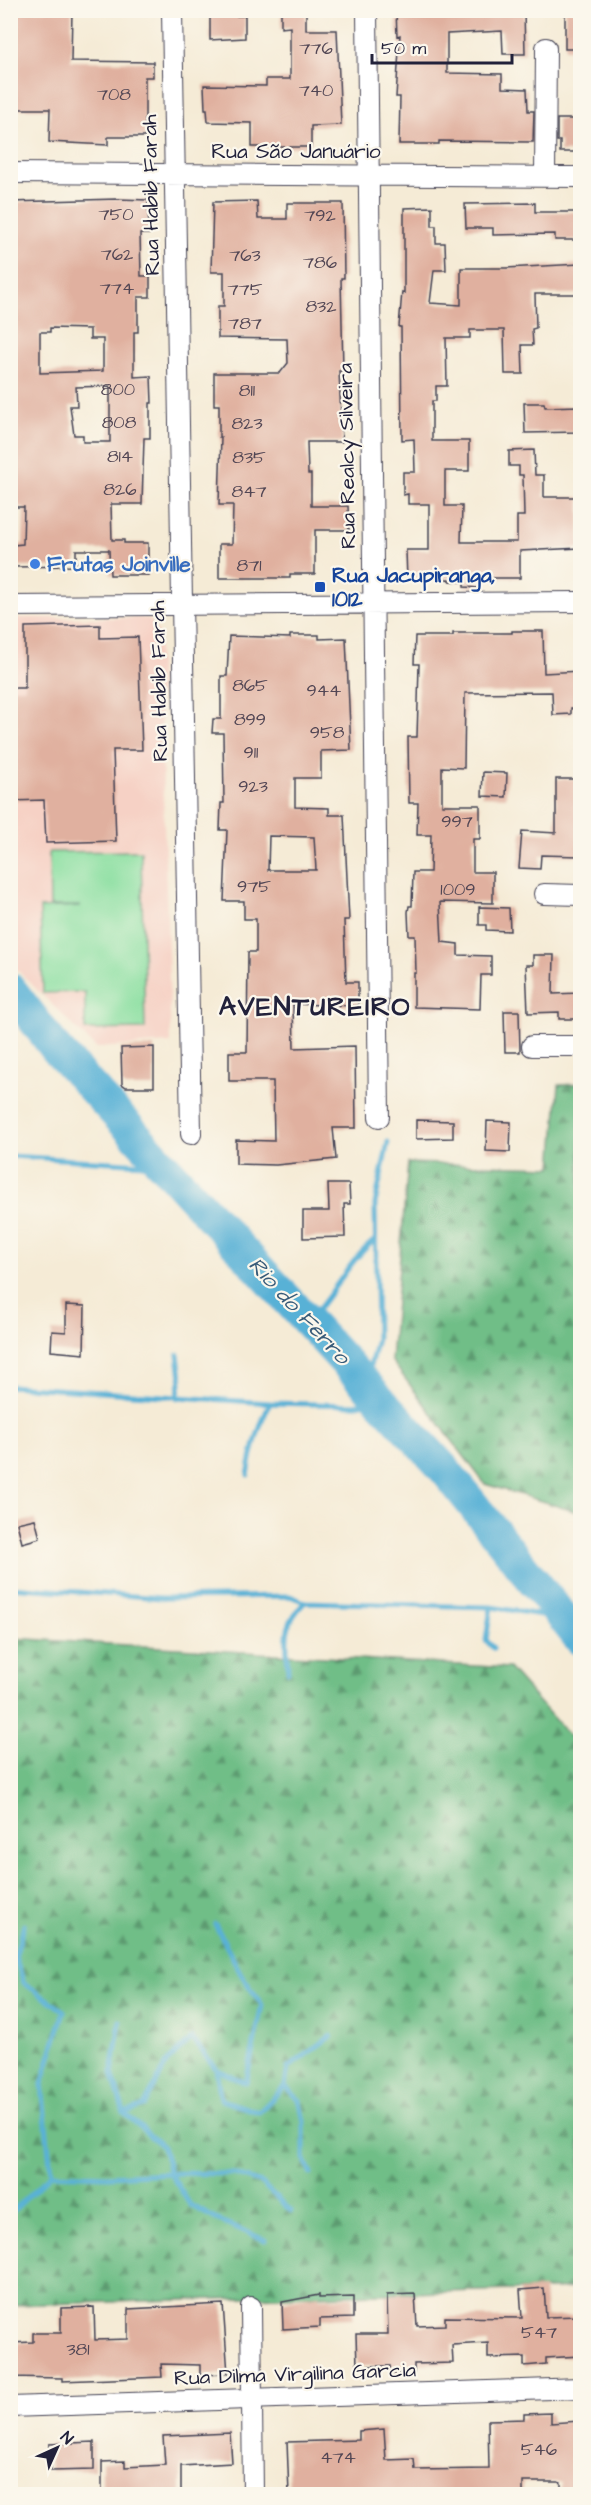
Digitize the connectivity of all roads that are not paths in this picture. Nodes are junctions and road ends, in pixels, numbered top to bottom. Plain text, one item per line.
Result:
1 (172, 10) edge
2 (367, 10) edge
3 (546, 48) dead end
4 (10, 173) edge
5 (174, 174) junction
6 (368, 176) junction
7 (545, 177) junction
8 (580, 177) edge
9 (580, 602) edge
10 (373, 603) junction
11 (182, 604) junction
12 (10, 606) edge
13 (544, 894) dead end
14 (580, 894) edge
15 (532, 1046) dead end
16 (580, 1046) edge
17 (379, 1118) dead end
18 (190, 1134) dead end
19 (251, 2307) dead end
20 (580, 2388) edge
21 (252, 2399) junction
22 (10, 2407) edge
23 (253, 2494) edge

1 - 5 street, Rua Habib Farah
2 - 6 street, Rua Realcy Silveira
3 - 7 street
4 - 5 street, Rua São Januário
5 - 6 street, Rua São Januário
5 - 11 street, Rua Habib Farah
6 - 7 street, Rua São Januário
6 - 10 street, Rua Realcy Silveira
7 - 8 street, Rua São Januário
9 - 10 street
10 - 11 street
10 - 17 street, Rua Realcy Silveira
11 - 12 street
11 - 18 street, Rua Habib Farah
13 - 14 street
15 - 16 street
19 - 21 street
20 - 21 street, Rua Dilma Virgilina Garcia
21 - 22 street, Rua Dilma Virgilina Garcia
21 - 23 street

